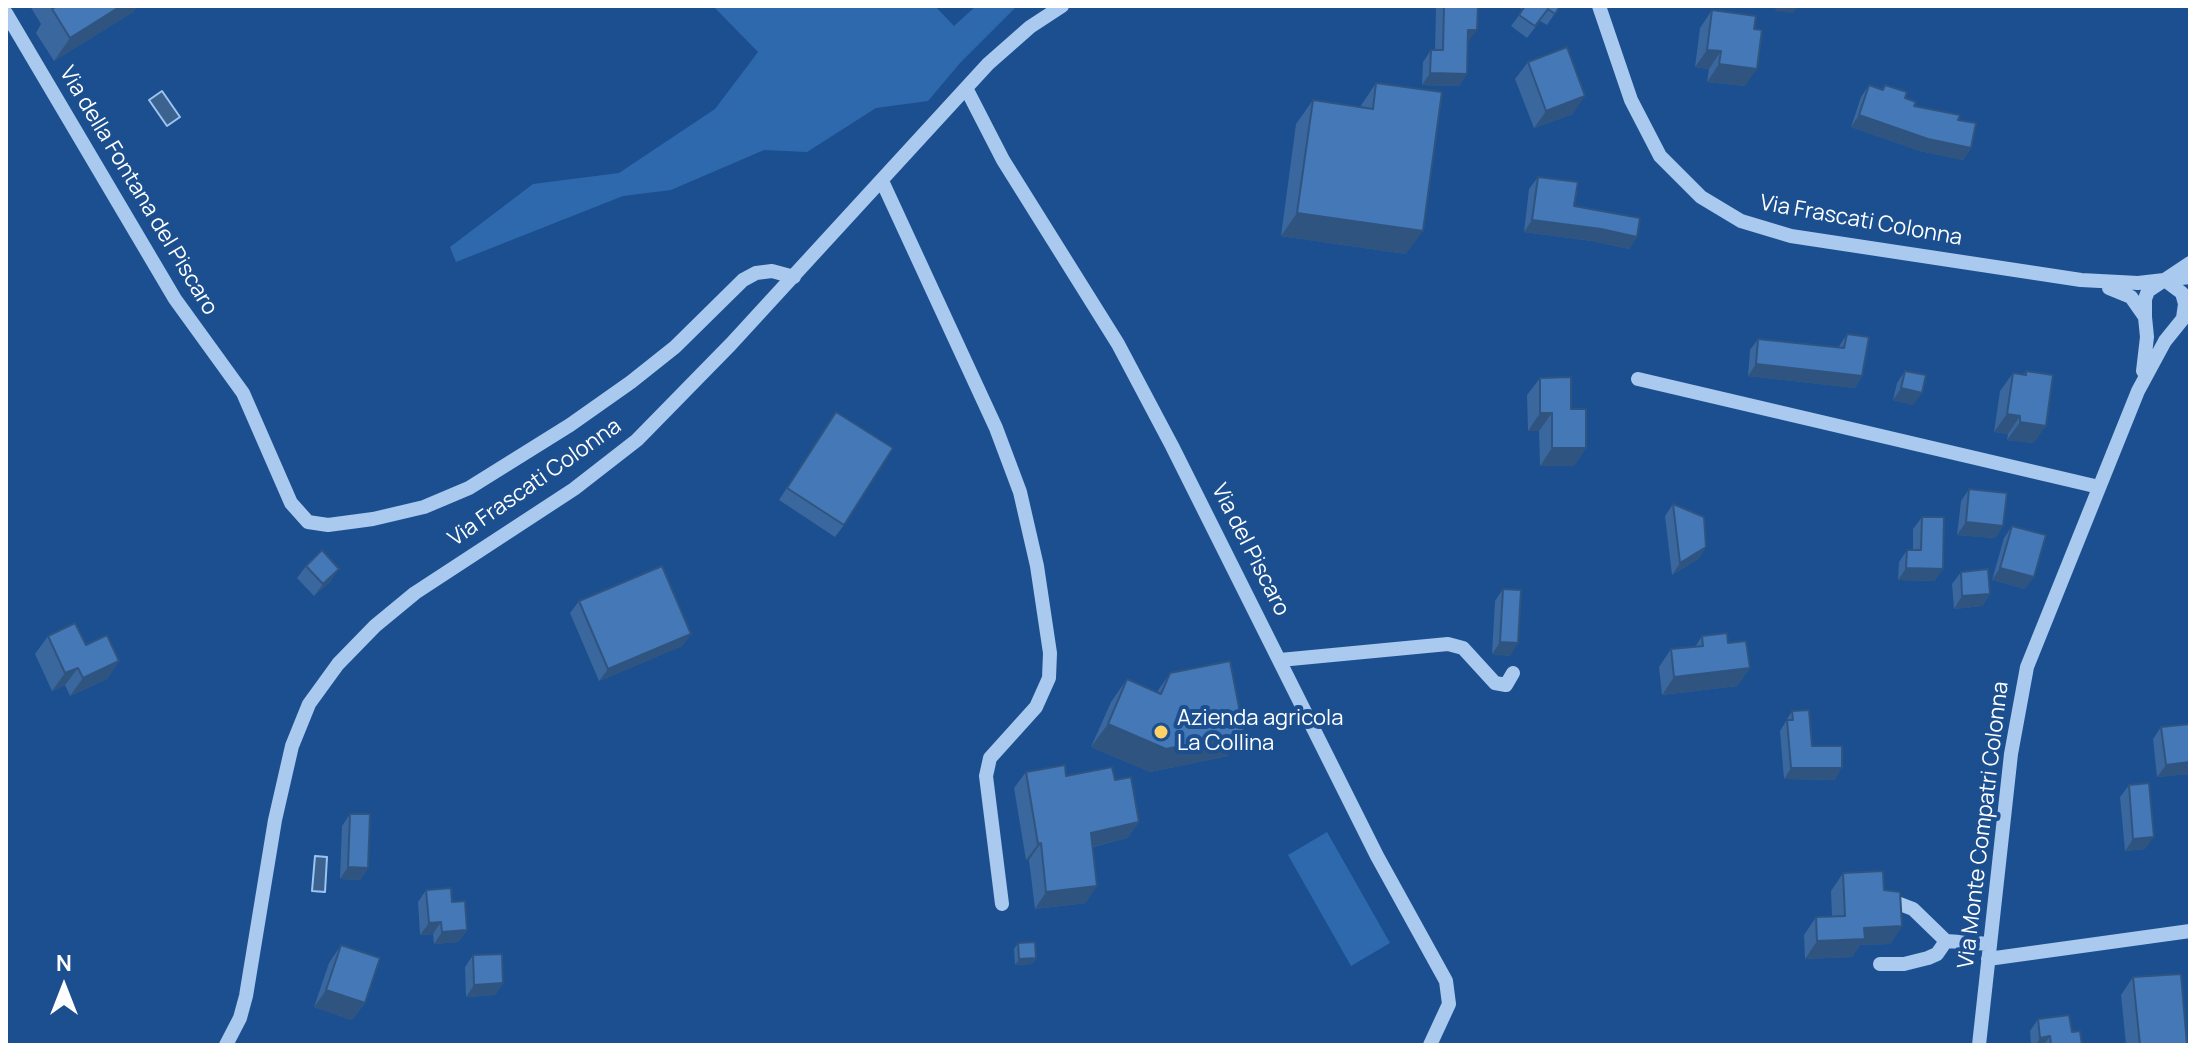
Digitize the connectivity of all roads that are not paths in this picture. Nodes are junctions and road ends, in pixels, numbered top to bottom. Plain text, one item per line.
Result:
1 (1062, 6) edge
2 (1599, 6) edge
3 (6, 13) edge
4 (966, 88) junction
5 (882, 181) junction
6 (2190, 263) edge
7 (794, 277) junction
8 (2190, 277) edge
9 (2081, 280) junction
10 (2166, 281) junction
11 (2186, 314) edge
12 (2145, 317) junction
13 (1638, 379) dead end
14 (2138, 391) junction
15 (2099, 487) junction
16 (1280, 660) junction
17 (1513, 673) dead end
18 (1880, 898) edge
19 (1002, 904) dead end
20 (2190, 931) edge
21 (1946, 941) junction
22 (1990, 944) junction
23 (1988, 959) junction
24 (1880, 964) dead end
25 (226, 1045) edge
26 (1430, 1045) edge
27 (1979, 1045) edge

1 - 4 street, Via Frascati Colonna
2 - 9 street, Via Frascati Colonna
3 - 7 street, Via della Fontana del Piscaro
4 - 5 street, Via Frascati Colonna
4 - 16 street, Via del Piscaro
5 - 7 street, Via Frascati Colonna
5 - 19 street
6 - 10 street
7 - 25 street, Via Frascati Colonna
8 - 10 street, Via Frascati Colonna
9 - 10 street, Via Frascati Colonna
9 - 12 street
10 - 11 street
10 - 12 street
11 - 14 street
12 - 14 street
13 - 15 street
14 - 15 street, Via Monte Compatri Colonna
15 - 22 street, Via Monte Compatri Colonna
16 - 17 street
16 - 26 street, Via del Piscaro
18 - 21 street
20 - 23 street
21 - 22 street
21 - 24 street
22 - 23 street, Via Monte Compatri Colonna
23 - 27 street, Via Monte Compatri Colonna

